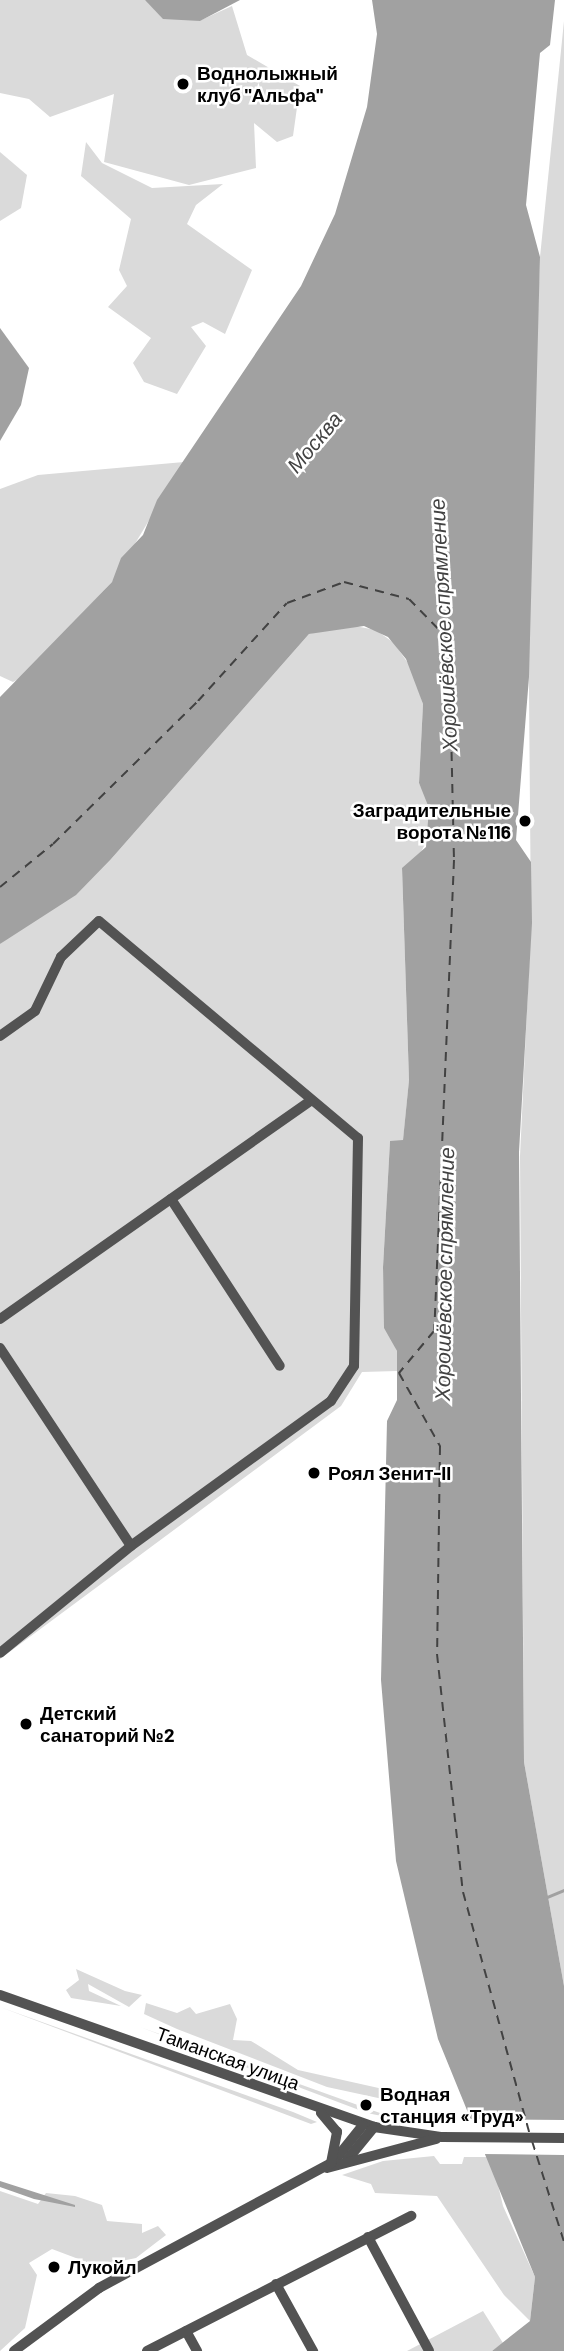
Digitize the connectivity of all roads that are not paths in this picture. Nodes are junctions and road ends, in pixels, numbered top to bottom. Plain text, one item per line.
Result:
1 (0, 1036) edge
2 (310, 1101) junction
3 (171, 1199) junction
4 (0, 1319) edge
5 (0, 1348) edge
6 (280, 1366) dead end
7 (131, 1546) junction
8 (0, 1653) edge
9 (0, 1995) edge
10 (313, 2107) junction
11 (368, 2126) junction
12 (445, 2137) junction
13 (564, 2138) edge
14 (333, 2164) junction
15 (411, 2216) dead end
16 (368, 2237) junction
17 (276, 2284) junction
18 (186, 2331) junction
19 (14, 2351) edge
20 (147, 2351) edge
21 (197, 2351) edge
22 (313, 2351) edge
23 (429, 2351) edge

1 - 2 street
2 - 3 street
2 - 7 street
3 - 4 street
3 - 6 street
5 - 7 street
7 - 8 street
9 - 10 street, Таманская улица
10 - 11 street, Таманская улица
10 - 14 street
11 - 12 street, Таманская улица
11 - 14 street
12 - 13 street
12 - 14 street
14 - 19 street
15 - 16 street
16 - 17 street
16 - 23 street
17 - 18 street
17 - 22 street
18 - 20 street
18 - 21 street

